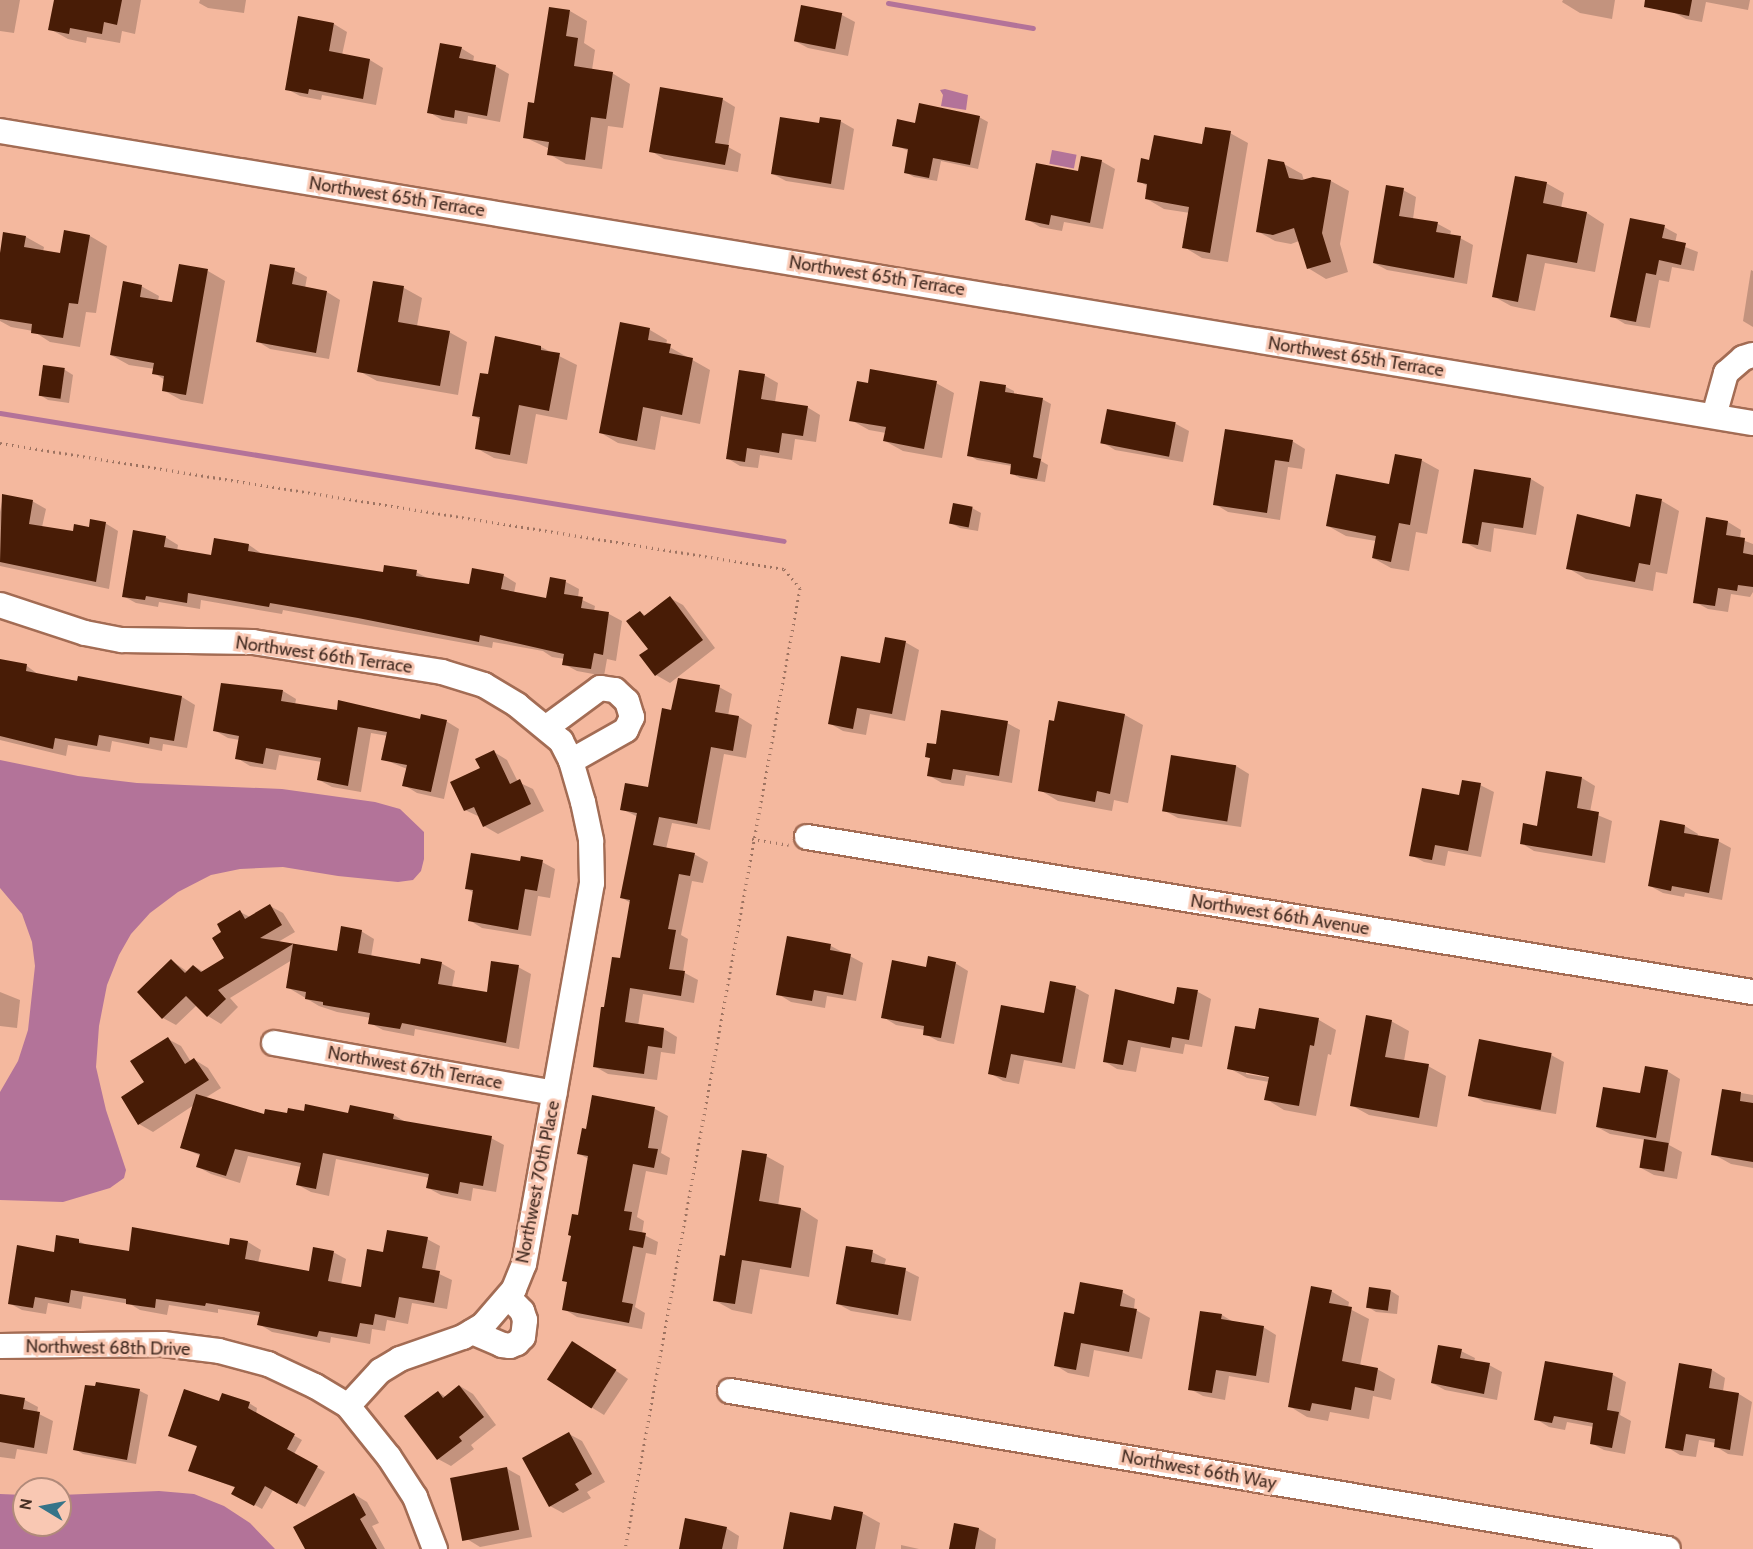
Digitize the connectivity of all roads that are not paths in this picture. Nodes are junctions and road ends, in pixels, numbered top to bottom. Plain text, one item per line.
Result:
1 (0, 131) edge
2 (1753, 355) edge
3 (1714, 416) junction
4 (1753, 423) edge
5 (0, 605) edge
6 (559, 743) joint
7 (807, 837) road end
8 (1753, 992) edge
9 (274, 1043) dead end
10 (555, 1093) junction
11 (508, 1297) junction
12 (472, 1332) junction
13 (0, 1347) edge
14 (730, 1391) dead end
15 (348, 1406) junction
16 (435, 1549) edge
17 (1668, 1549) edge

1 - 3 street, Northwest 65th Terrace
2 - 3 street
3 - 4 street, Northwest 65th Terrace
5 - 6 street, Northwest 66th Terrace
6 - 10 street, Northwest 70th Place
7 - 8 street, Northwest 66th Avenue
9 - 10 street, Northwest 67th Terrace
10 - 11 street, Northwest 70th Place
11 - 12 street, Northwest 70th Place
11 - 12 street
12 - 15 street, Northwest 70th Place
13 - 15 street, Northwest 68th Drive
14 - 17 street, Northwest 66th Way
15 - 16 street

